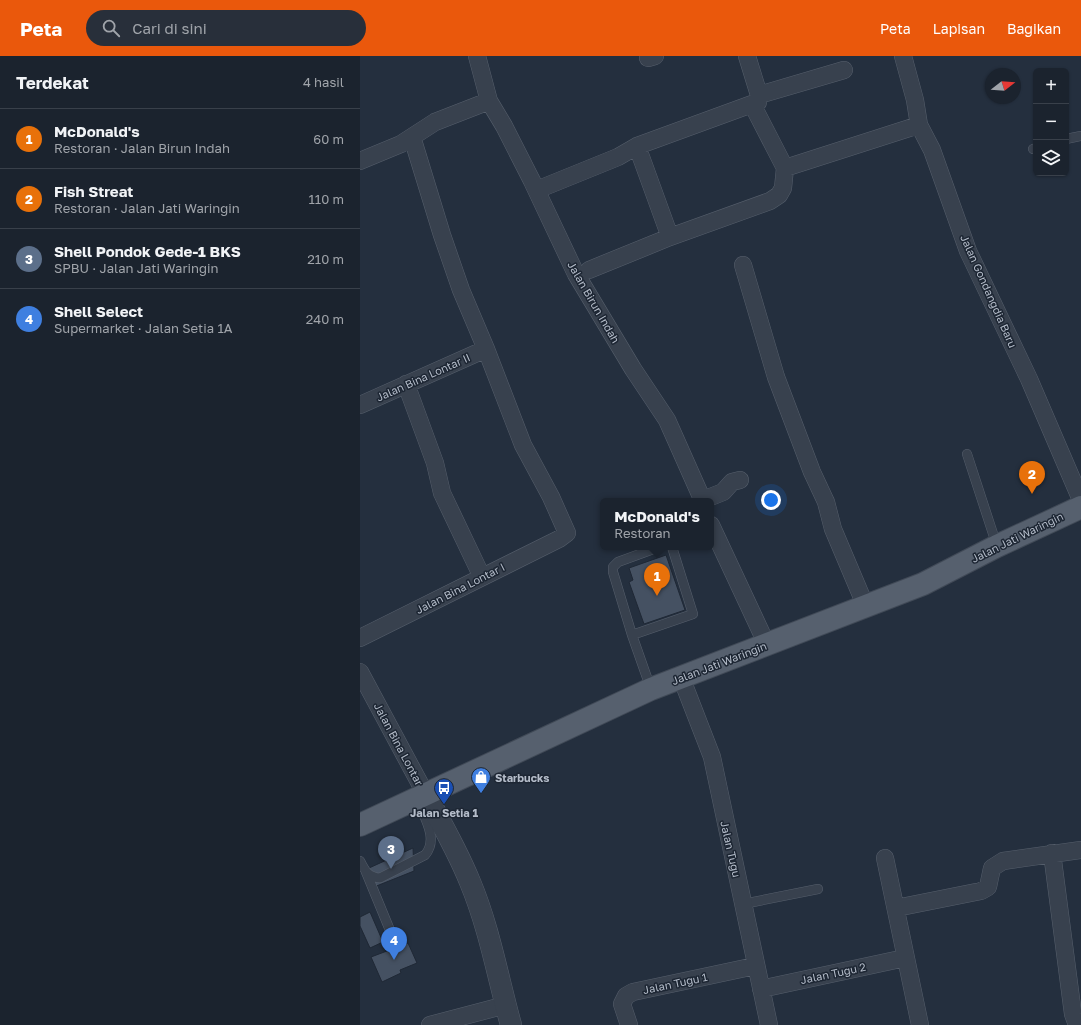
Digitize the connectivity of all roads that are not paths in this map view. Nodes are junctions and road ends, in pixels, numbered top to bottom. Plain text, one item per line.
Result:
1 (477, 56) edge
2 (747, 56) edge
3 (903, 56) edge
4 (844, 70) dead end
5 (756, 99) junction
6 (489, 101) junction
7 (919, 125) junction
8 (1081, 136) edge
9 (412, 137) junction
10 (1069, 138) edge
11 (637, 146) junction
12 (604, 153) dead end
13 (360, 161) edge
14 (785, 168) junction
15 (538, 184) junction
16 (670, 237) junction
17 (743, 265) dead end
18 (589, 270) dead end
19 (486, 349) junction
20 (406, 384) junction
21 (360, 405) edge
22 (968, 454) dead end
23 (740, 480) dead end
24 (702, 498) edge
25 (710, 498) edge
26 (1081, 500) edge
27 (1081, 507) edge
28 (714, 531) edge
29 (997, 546) junction
30 (651, 550) edge
31 (673, 550) edge
32 (482, 577) junction
33 (866, 607) junction
34 (632, 636) junction
35 (360, 638) edge
36 (767, 645) junction
37 (360, 672) edge
38 (681, 677) junction
39 (651, 689) junction
40 (421, 797) junction
41 (360, 825) edge
42 (1081, 850) edge
43 (1052, 853) junction
44 (885, 858) dead end
45 (360, 861) edge
46 (365, 871) junction
47 (818, 889) dead end
48 (743, 904) junction
49 (896, 908) junction
50 (394, 940) dead end
51 (905, 958) junction
52 (756, 966) junction
53 (761, 989) junction
54 (508, 1015) edge
55 (430, 1025) edge
56 (630, 1025) edge
57 (769, 1025) edge
58 (920, 1025) edge
59 (1077, 1025) edge

1 - 6 street, Jalan Birun Indah
2 - 5 street
3 - 7 street, Jalan Gondangdia Baru
4 - 5 street
5 - 11 street
5 - 14 street
6 - 9 street
6 - 15 street, Jalan Birun Indah
7 - 14 street
7 - 26 street, Jalan Gondangdia Baru
8 - 10 lane
9 - 13 street
9 - 19 street
11 - 15 street
11 - 16 street
12 - 15 street
14 - 16 street
15 - 24 street, Jalan Birun Indah
16 - 18 street
17 - 33 street
19 - 20 street, Jalan Bina Lontar II
19 - 32 street, Jalan Bina Lontar I
20 - 21 street, Jalan Bina Lontar II
20 - 32 street
22 - 29 lane
23 - 25 street
27 - 29 main road, Jalan Jati Waringin
28 - 36 street
29 - 33 main road, Jalan Jati Waringin
30 - 34 lane
31 - 34 lane
32 - 35 street, Jalan Bina Lontar I
33 - 36 main road, Jalan Jati Waringin
34 - 39 lane
36 - 38 main road, Jalan Jati Waringin
37 - 40 street, Jalan Bina Lontar
38 - 39 main road, Jalan Jati Waringin
38 - 48 street, Jalan Tugu
39 - 40 main road, Jalan Jati Waringin
40 - 41 main road, Jalan Jati Waringin
40 - 46 lane
40 - 54 street
42 - 43 street
43 - 49 street
43 - 59 street
44 - 49 street
45 - 46 lane
46 - 50 lane
47 - 48 lane
48 - 52 street, Jalan Tugu
49 - 51 street
51 - 53 street, Jalan Tugu 2
51 - 58 street
52 - 53 street, Jalan Tugu
52 - 56 street, Jalan Tugu 1
53 - 57 street, Jalan Tugu
54 - 55 street

